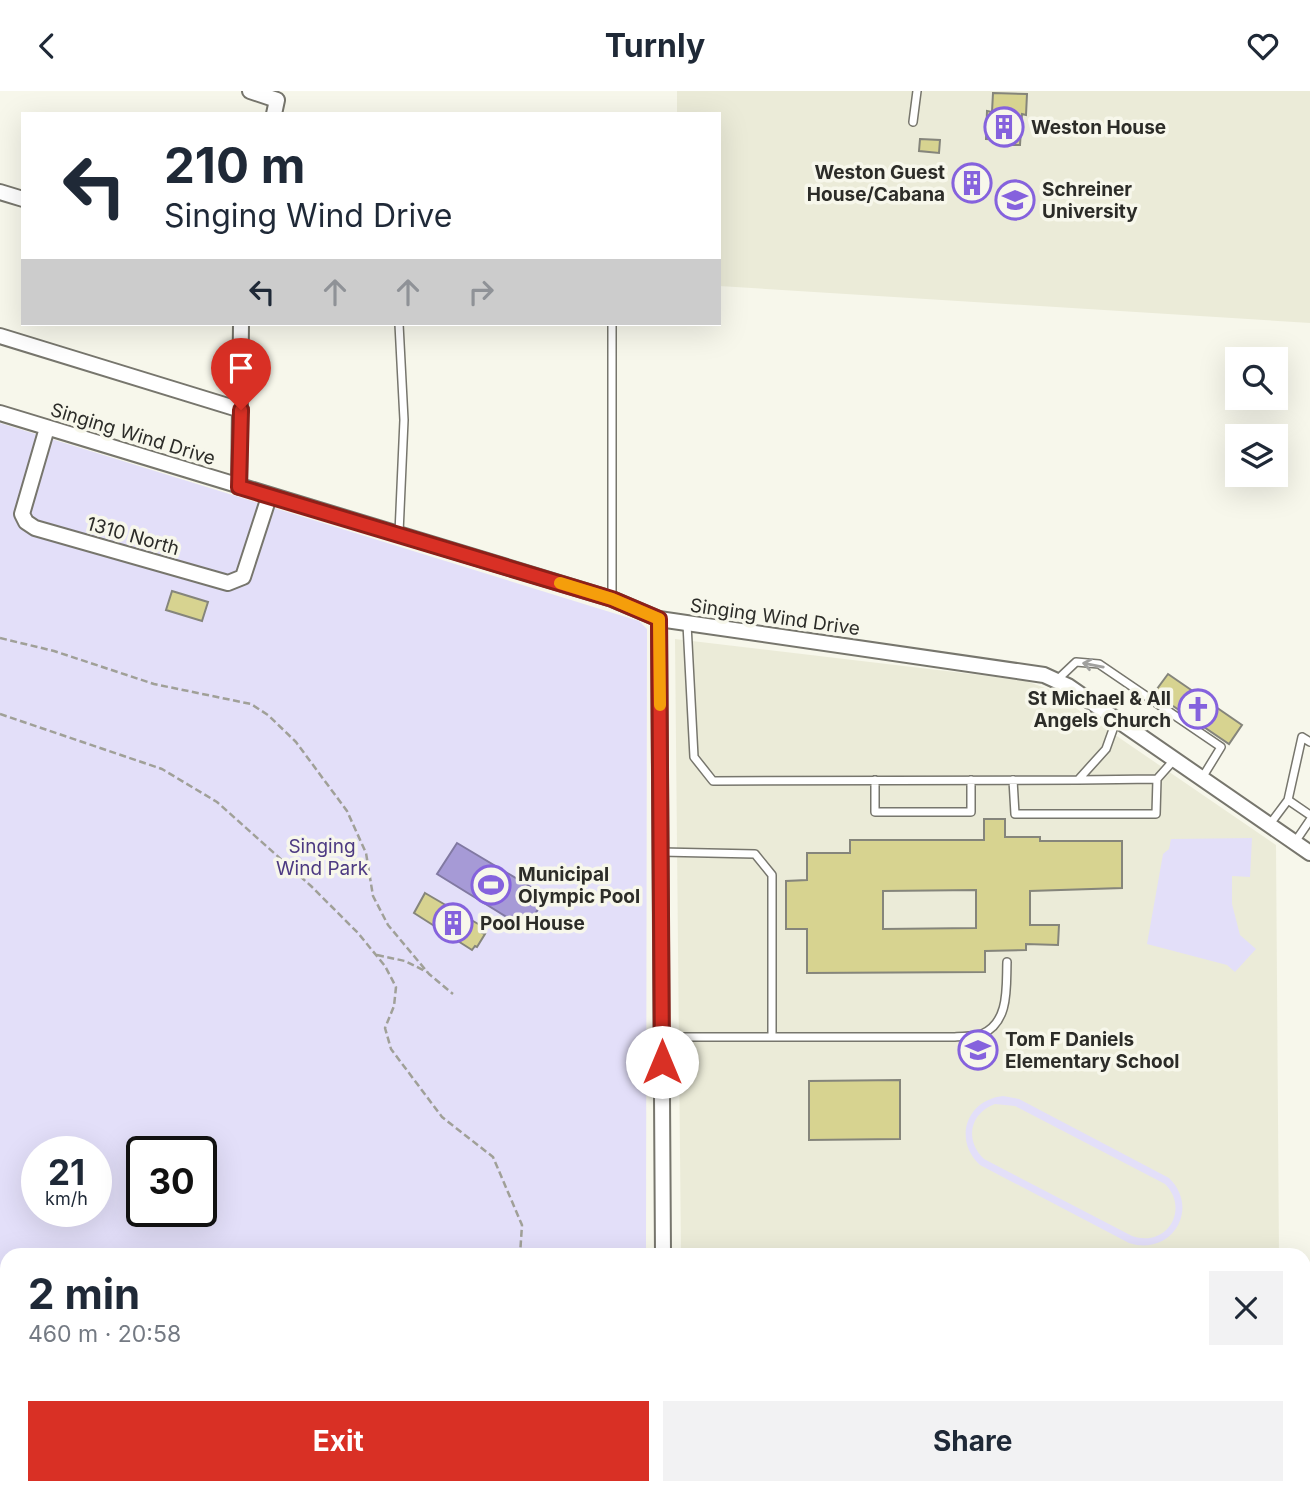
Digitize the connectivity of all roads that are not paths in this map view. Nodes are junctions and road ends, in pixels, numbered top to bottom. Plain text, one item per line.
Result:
1 (250, 91) edge
2 (917, 91) edge
3 (276, 107) edge
4 (913, 122) dead end
5 (0, 192) edge
6 (21, 198) edge
7 (241, 326) edge
8 (399, 326) edge
9 (612, 326) edge
10 (0, 336) edge
11 (241, 410) junction
12 (0, 413) edge
13 (47, 428) junction
14 (239, 487) junction
15 (269, 497) junction
16 (399, 533) junction
17 (612, 599) junction
18 (659, 619) junction
19 (687, 624) junction
20 (1057, 681) junction
21 (1116, 720) junction
22 (1310, 743) edge
23 (1174, 760) junction
24 (1157, 779) junction
25 (1201, 779) junction
26 (971, 780) junction
27 (1013, 780) junction
28 (1078, 780) junction
29 (875, 781) junction
30 (1288, 800) junction
31 (1310, 815) edge
32 (1310, 821) edge
33 (1269, 825) junction
34 (1295, 842) junction
35 (660, 852) junction
36 (1310, 853) edge
37 (1007, 962) dead end
38 (662, 1037) junction
39 (772, 1037) junction
40 (663, 1248) edge

1 - 3 street
2 - 4 lane
5 - 6 street
7 - 11 street
8 - 16 lane
9 - 17 lane
10 - 11 street
11 - 14 street
12 - 13 street, Singing Wind Drive
13 - 14 street, Singing Wind Drive
13 - 15 street, 1310 North
14 - 15 street, Singing Wind Drive
15 - 16 street, Singing Wind Drive
16 - 17 street, Singing Wind Drive
17 - 18 street, Singing Wind Drive
18 - 19 street, Singing Wind Drive
18 - 35 street
19 - 20 street, Singing Wind Drive
19 - 29 lane
20 - 21 street, Singing Wind Drive
25 -> 20 lane
21 - 23 street, Singing Wind Drive
21 - 28 lane
22 - 30 lane
23 - 24 lane
23 - 25 street, Singing Wind Drive
24 - 27 lane
24 - 28 lane
25 - 33 street, Singing Wind Drive
26 - 27 lane
26 - 29 lane
26 - 29 lane
27 - 28 lane
30 - 31 lane
30 - 33 lane
32 - 34 lane
33 - 34 street, Singing Wind Drive
34 - 36 street, Singing Wind Drive
35 - 38 street
35 - 39 lane
37 - 39 lane
38 - 39 lane
38 - 40 street

